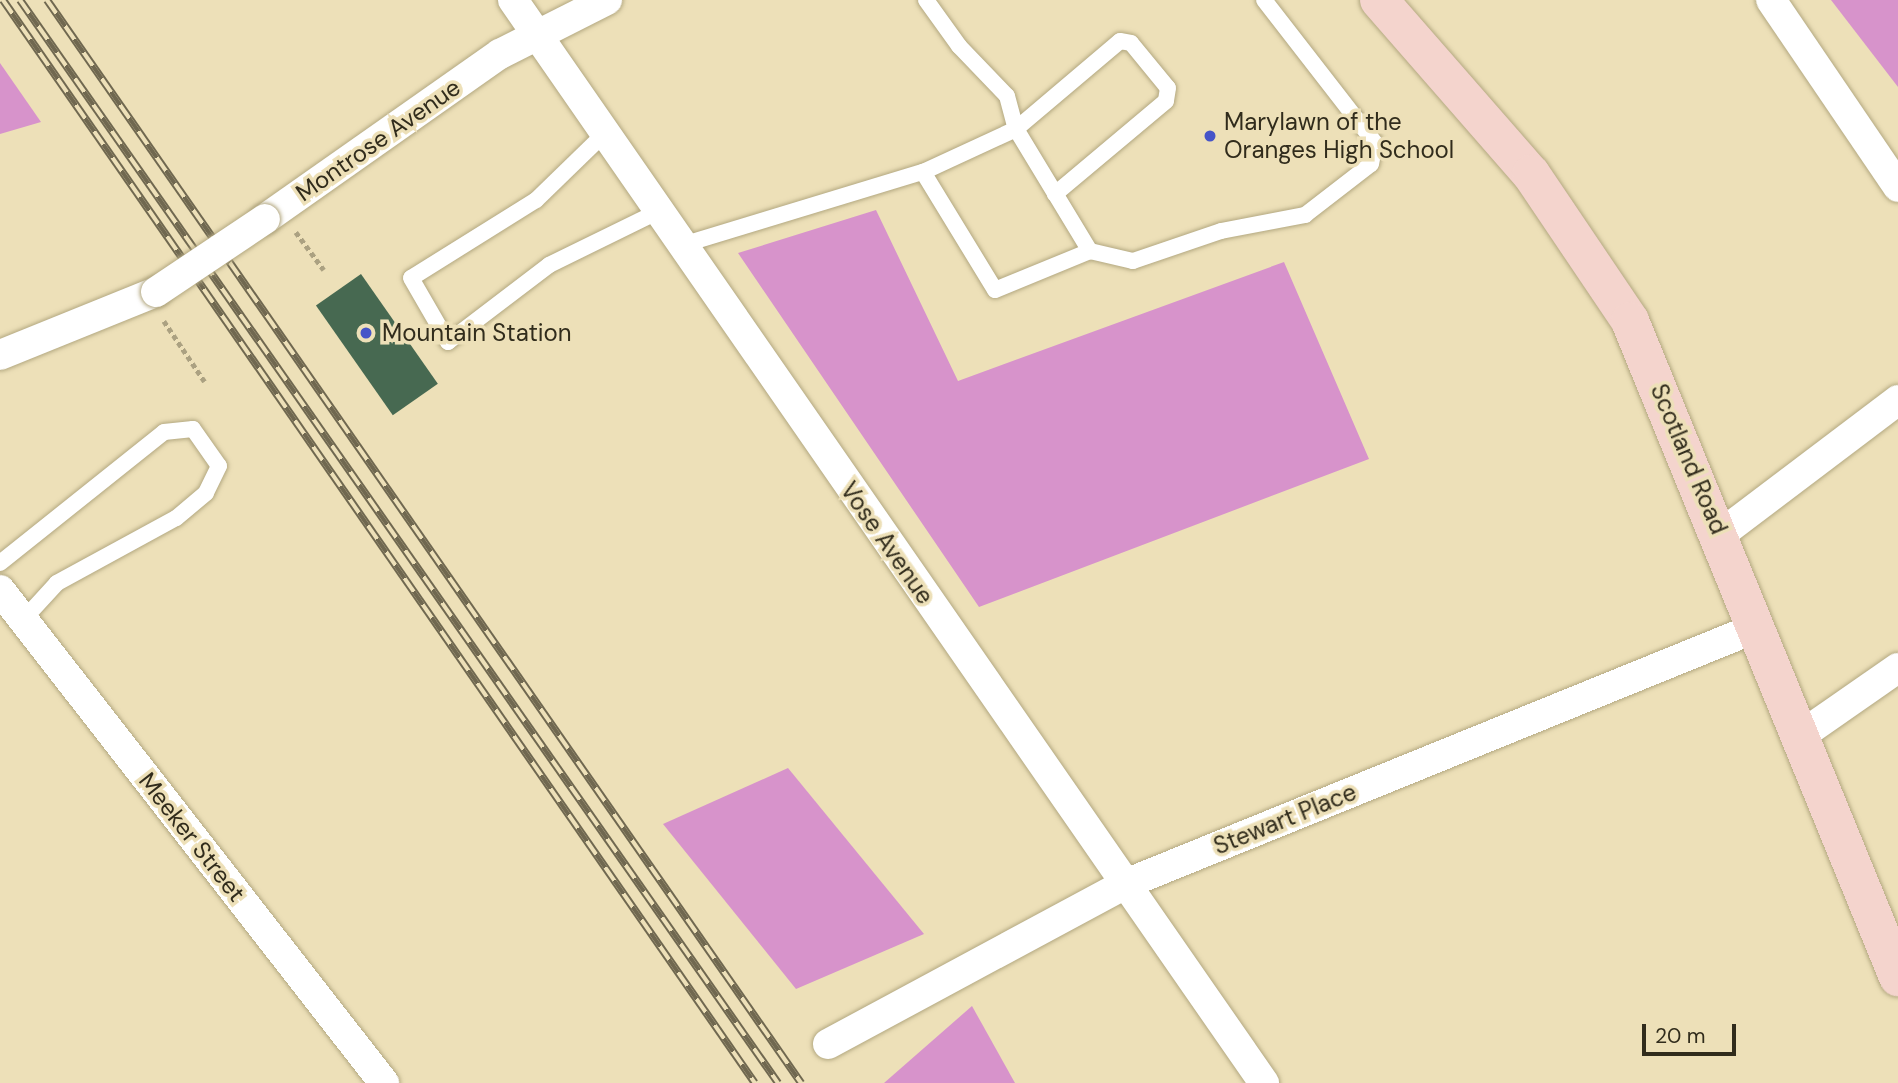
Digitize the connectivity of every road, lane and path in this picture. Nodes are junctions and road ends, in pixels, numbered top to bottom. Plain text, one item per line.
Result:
1 (513, 0) edge
2 (607, 0) edge
3 (926, 0) edge
4 (1264, 0) edge
5 (1379, 0) edge
6 (1771, 0) edge
7 (537, 34) junction
8 (1016, 130) junction
9 (605, 133) junction
10 (923, 172) junction
11 (1898, 187) edge
12 (1055, 194) junction
13 (659, 211) junction
14 (293, 228) dead end
15 (682, 245) junction
16 (1090, 251) junction
17 (324, 270) dead end
18 (160, 306) junction
19 (0, 355) edge
20 (205, 382) dead end
21 (1898, 400) edge
22 (1721, 534) junction
23 (0, 563) edge
24 (0, 590) edge
25 (23, 620) junction
26 (1758, 627) junction
27 (1898, 668) edge
28 (1800, 736) junction
29 (1123, 885) junction
30 (1898, 977) edge
31 (828, 1044) dead end
32 (384, 1083) edge
33 (1264, 1083) edge

1 - 7 street, Vose Avenue
2 - 7 street, Montrose Avenue
3 - 8 lane
4 - 16 lane
5 - 22 main road, Scotland Road
6 - 11 street
7 - 9 street, Vose Avenue
7 - 18 street, Montrose Avenue, bridge
8 - 10 lane
8 - 12 lane
8 - 12 lane
9 - 13 street, Vose Avenue
9 - 13 lane
10 - 15 lane
10 - 16 lane
12 - 16 lane
13 - 15 street, Vose Avenue
14 - 17 path
15 - 29 street, Vose Avenue
18 - 19 street, Montrose Avenue
18 - 20 path
21 - 22 street
22 - 26 main road, Scotland Road
23 - 25 lane
24 - 25 street, Meeker Street
25 - 32 street, Meeker Street
26 - 28 main road, Scotland Road
26 - 29 street, Stewart Place
27 - 28 street
28 - 30 main road, Scotland Road
29 - 31 street, Stewart Place
29 - 33 street, Vose Avenue

